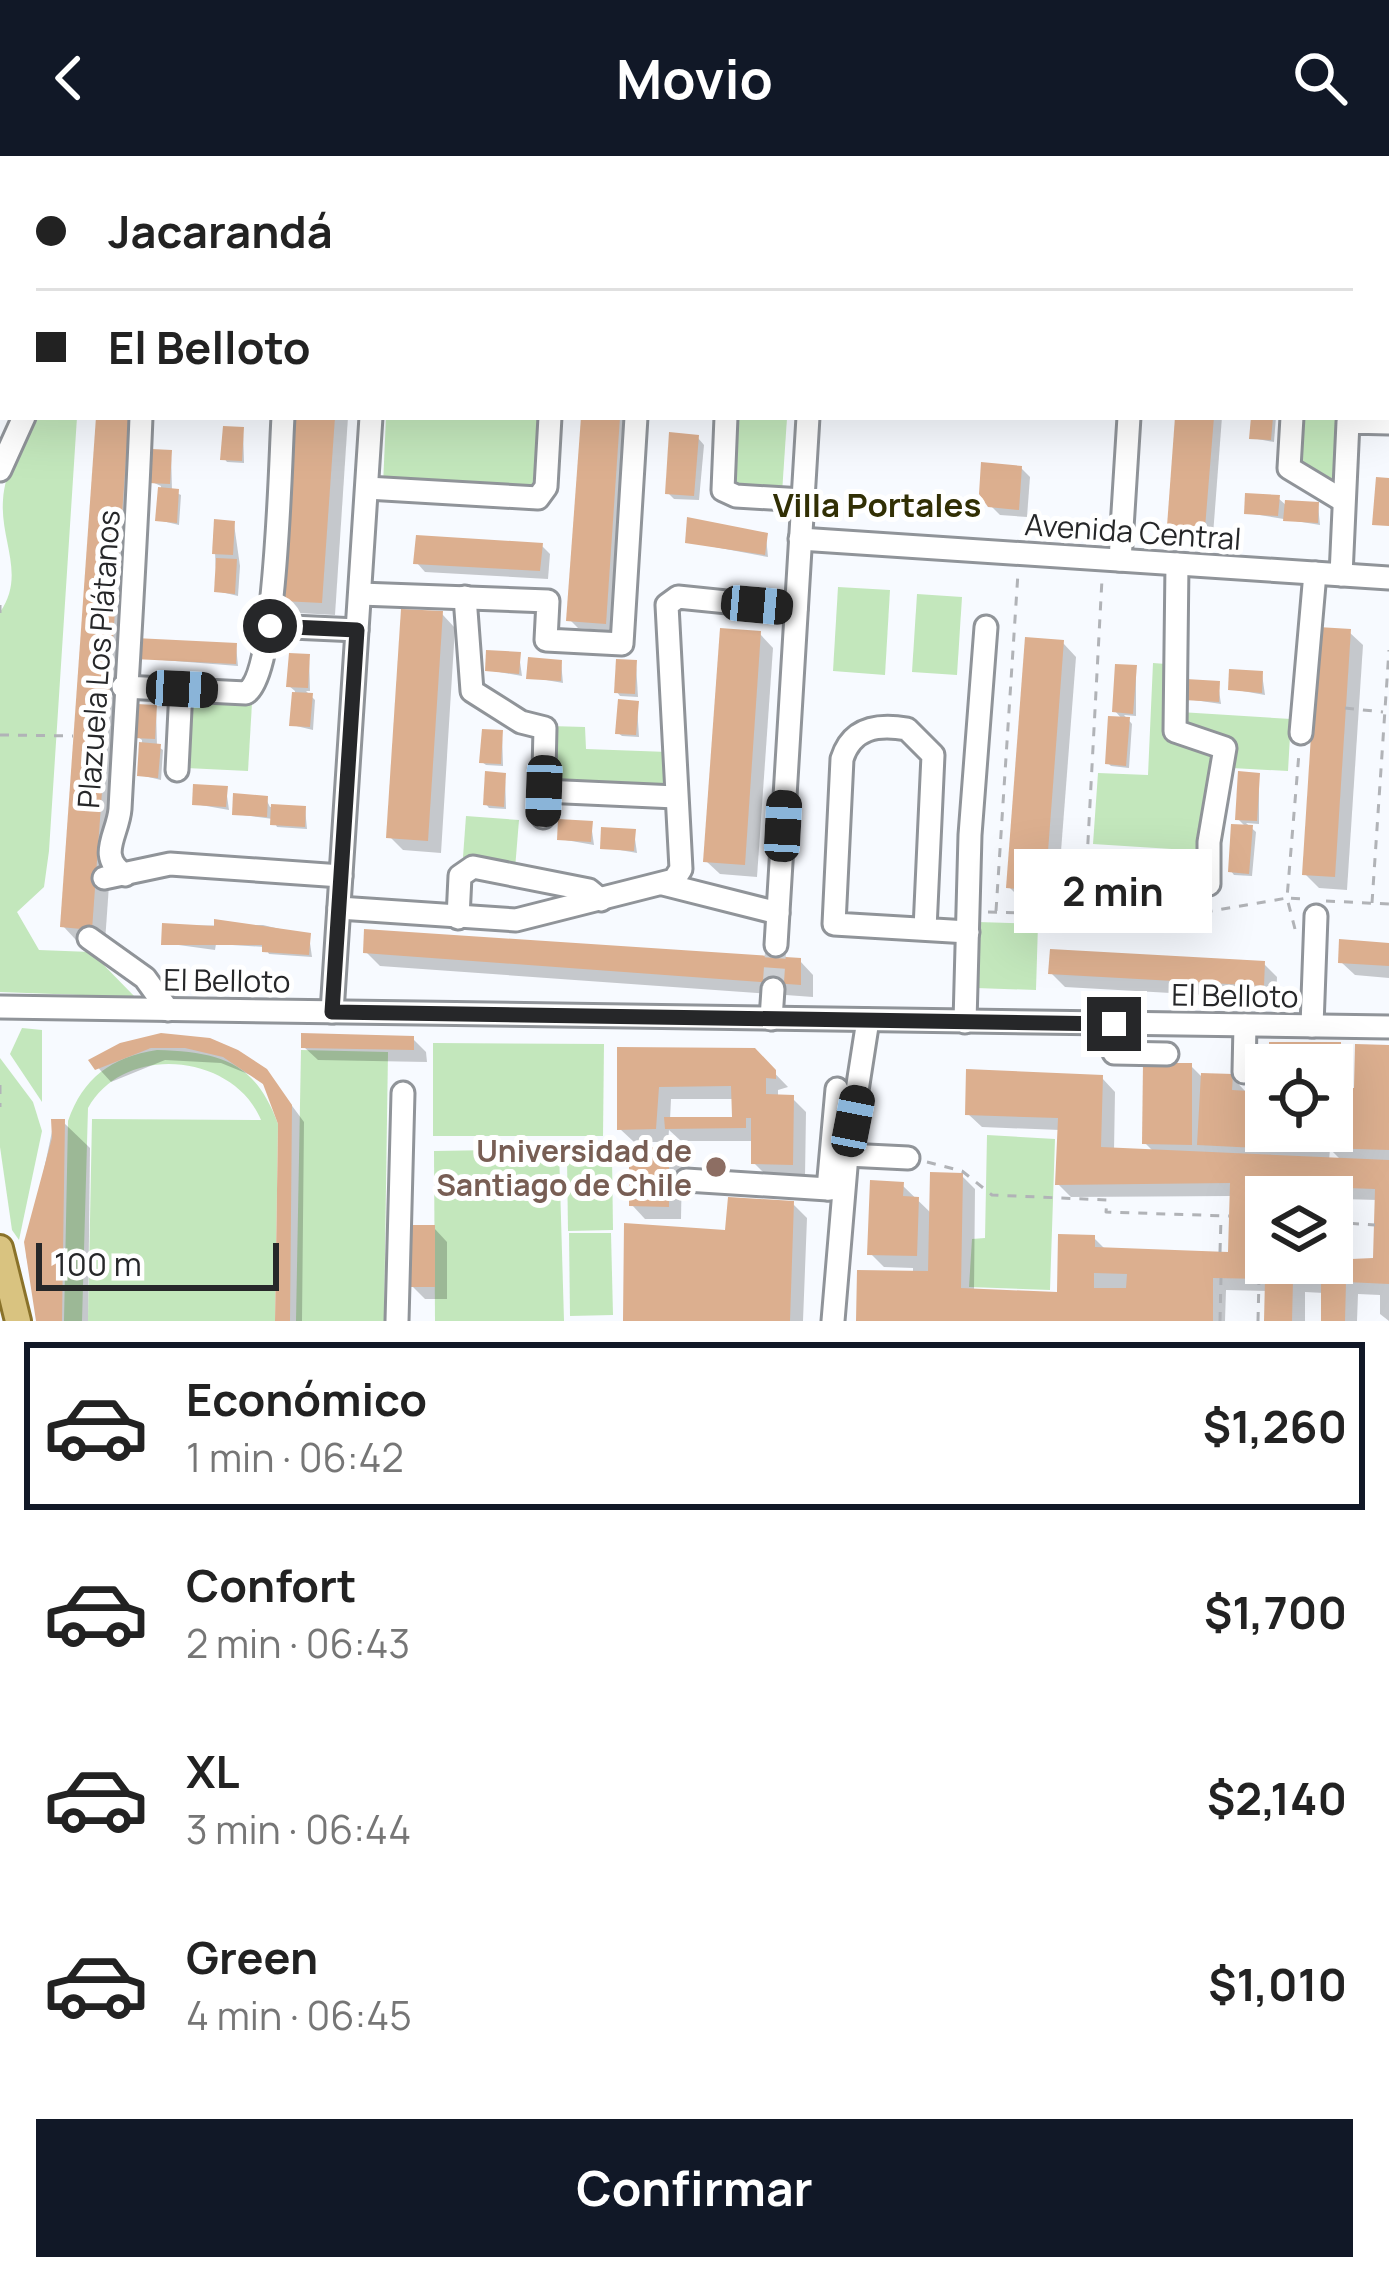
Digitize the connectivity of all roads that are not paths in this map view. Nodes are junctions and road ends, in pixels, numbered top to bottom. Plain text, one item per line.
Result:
1 (24, 420) edge
2 (141, 420) edge
3 (283, 420) edge
4 (371, 420) edge
5 (550, 420) edge
6 (636, 420) edge
7 (726, 420) edge
8 (808, 420) edge
9 (1129, 420) edge
10 (1292, 420) edge
11 (1389, 423) edge
12 (0, 470) edge
13 (367, 488) junction
14 (803, 500) junction
15 (1342, 500) junction
16 (800, 539) junction
17 (1112, 560) junction
18 (1178, 564) junction
19 (1315, 573) junction
20 (1341, 575) junction
21 (1389, 578) edge
22 (360, 593) junction
23 (464, 597) junction
24 (796, 609) junction
25 (270, 626) junction
26 (986, 627) dead end
27 (357, 630) junction
28 (123, 687) junction
29 (182, 689) junction
30 (1301, 733) road end
31 (177, 770) dead end
32 (544, 791) junction
33 (676, 797) junction
34 (543, 818) dead end
35 (340, 876) junction
36 (663, 884) junction
37 (1208, 884) dead end
38 (601, 900) junction
39 (338, 908) junction
40 (778, 913) junction
41 (1316, 916) dead end
42 (458, 918) junction
43 (968, 921) junction
44 (925, 929) junction
45 (89, 938) dead end
46 (776, 945) tunnel mouth
47 (773, 989) tunnel mouth
48 (0, 1007) edge
49 (168, 1010) junction
50 (332, 1012) junction
51 (771, 1019) junction
52 (868, 1020) junction
53 (965, 1022) junction
54 (1114, 1024) junction
55 (1244, 1025) junction
56 (1312, 1026) junction
57 (1389, 1028) edge
58 (1167, 1054) dead end
59 (1244, 1072) dead end
60 (837, 1089) dead end
61 (403, 1093) dead end
62 (847, 1155) junction
63 (908, 1158) road end
64 (686, 1180) dead end
65 (836, 1189) junction
66 (0, 1248) edge
67 (18, 1321) edge
68 (397, 1321) edge
69 (833, 1321) edge

1 - 12 street
2 - 28 street, Plazuela Los Plátanos
3 - 25 street
4 - 13 street
5 - 13 street
6 - 23 street
7 - 14 street
8 - 14 street
9 - 17 street
10 - 15 street
11 - 15 street
13 - 22 street
14 - 16 street
15 - 20 street
16 - 17 street, Avenida Central
16 - 24 street
17 - 18 street, Avenida Central
18 - 19 street, Avenida Central
18 - 37 street
19 - 20 street, Avenida Central
19 - 30 street
20 - 21 street, Avenida Central
22 - 23 street
22 - 27 street
23 - 32 street
24 - 33 street
24 - 40 street
25 - 27 street
25 - 29 street
26 - 43 street
27 - 35 street
28 - 29 street
28 - 35 street, Plazuela Los Plátanos
29 - 31 street
32 - 33 street
32 - 34 street
33 - 36 street
35 - 39 street
36 - 38 street
36 - 40 street
38 - 42 street
38 - 42 street
39 - 42 street
39 - 50 street
40 - 46 street
41 - 56 street
43 - 44 street
43 - 53 street
44 - 44 street
45 - 49 street
47 - 51 street
48 - 49 street, El Belloto
49 - 50 street, El Belloto
50 - 51 street, El Belloto
51 - 52 street, El Belloto
52 - 53 street, El Belloto
52 - 62 street
53 - 54 street, El Belloto
54 - 55 street, El Belloto
54 - 58 street
55 - 56 street, El Belloto
55 - 59 street
56 - 57 street, El Belloto
60 - 65 street
61 - 68 street
62 - 63 street
62 - 65 street
64 - 65 street
65 - 69 street
66 - 67 main road

